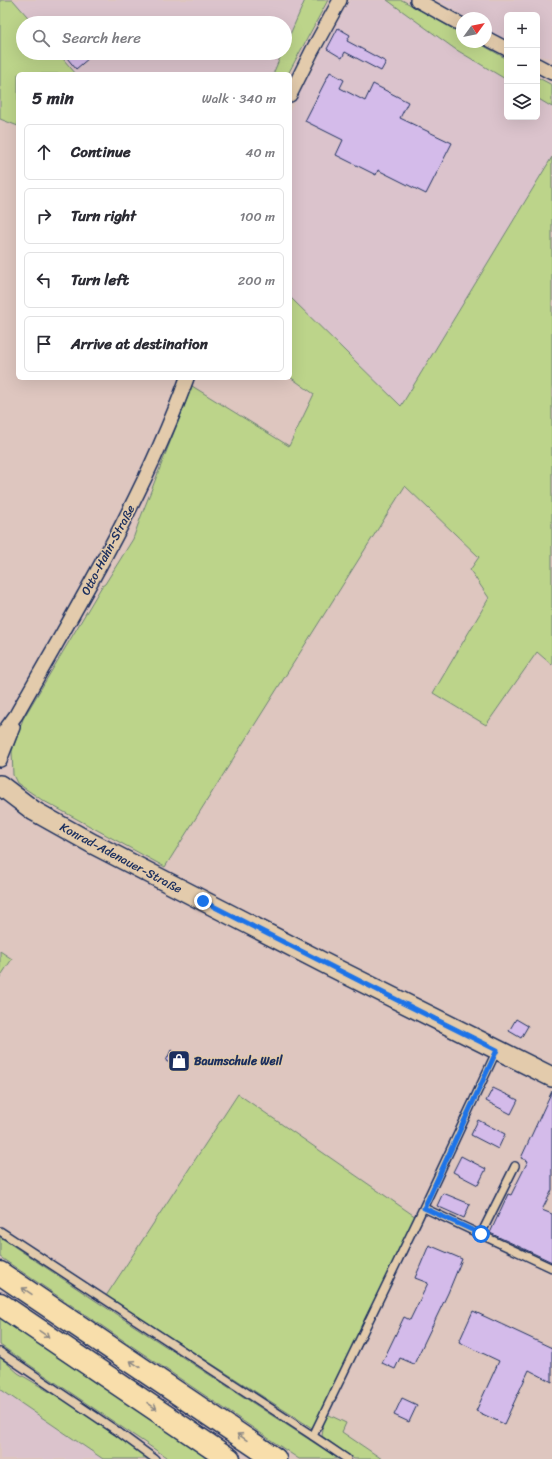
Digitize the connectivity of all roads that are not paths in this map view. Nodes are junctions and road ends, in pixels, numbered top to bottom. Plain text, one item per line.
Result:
1 (340, 0) edge
2 (417, 0) edge
3 (456, 20) edge
4 (492, 41) edge
5 (505, 48) edge
6 (540, 67) edge
7 (552, 73) edge
8 (292, 91) edge
9 (186, 380) edge
10 (16, 715) junction
11 (0, 737) edge
12 (0, 760) edge
13 (0, 785) edge
14 (0, 797) edge
15 (34, 810) junction
16 (497, 1050) junction
17 (552, 1077) edge
18 (515, 1166) dead end
19 (424, 1208) junction
20 (0, 1231) edge
21 (481, 1234) junction
22 (552, 1268) edge
23 (0, 1273) edge
24 (0, 1304) edge
25 (0, 1352) edge
26 (313, 1436) junction
27 (155, 1459) edge
28 (229, 1459) edge
29 (275, 1459) edge
30 (347, 1459) edge

1 - 8 street
2 - 3 street
4 - 5 street
6 - 7 street
9 - 10 street, Otto-Hahn-Straße
10 - 11 street, Otto-Hahn-Straße
10 - 12 street, Otto-Hahn-Straße
13 - 15 main road, Konrad-Adenauer-Straße
14 - 15 main road, Konrad-Adenauer-Straße
15 - 16 main road, Konrad-Adenauer-Straße
16 - 17 main road, Konrad-Adenauer-Straße
16 - 19 lane
18 - 21 lane
19 - 21 lane
19 - 26 lane
20 - 26 lane
21 - 22 lane
29 -> 23 highway
24 -> 28 highway
25 - 27 lane
26 - 30 lane

